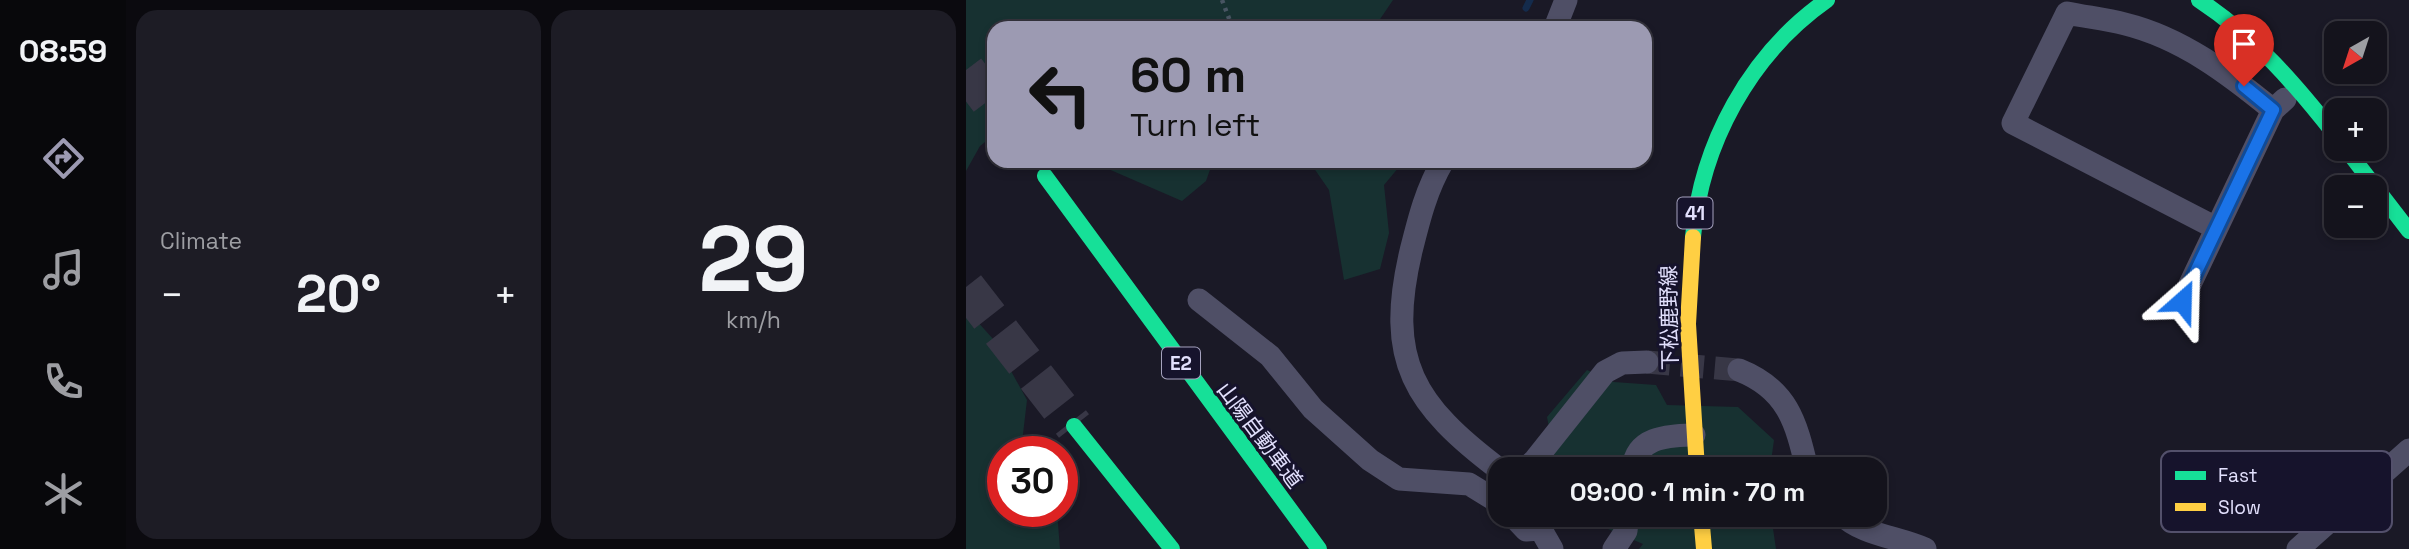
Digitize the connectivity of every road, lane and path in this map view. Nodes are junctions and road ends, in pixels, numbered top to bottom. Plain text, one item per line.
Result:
1 (1222, 0) edge
2 (1566, 0) edge
3 (1827, 0) edge
4 (2207, 2) edge
5 (1230, 21) dead end
6 (1558, 21) edge
7 (2297, 88) junction
8 (2273, 110) junction
9 (2324, 121) edge
10 (2355, 161) edge
11 (1439, 168) edge
12 (1045, 176) dead end
13 (2216, 228) junction
14 (2409, 231) edge
15 (1199, 300) dead end
16 (2182, 301) dead end
17 (1647, 362) tunnel mouth
18 (1739, 370) tunnel mouth
19 (1074, 426) tunnel mouth
20 (1694, 435) junction
21 (2409, 450) edge
22 (1537, 457) edge
23 (1637, 457) edge
24 (1696, 457) edge
25 (1804, 457) edge
26 (1488, 461) edge
27 (2392, 465) edge
28 (1488, 496) edge
29 (1539, 527) edge
30 (1626, 527) edge
31 (1702, 527) edge
32 (1863, 527) edge
33 (2317, 532) edge
34 (1171, 549) edge
35 (1320, 549) edge
36 (1552, 549) edge
37 (1614, 549) edge
38 (1704, 549) edge
39 (1925, 549) edge
40 (2298, 549) edge

1 - 5 path
2 - 6 street
3 - 20 main road, 下松鹿野線 / 41
4 - 7 main road
7 - 8 street
7 - 9 main road
8 - 13 street
8 - 13 street
10 - 14 main road
11 - 26 street
12 - 35 main road, 山陽自動車道 / E2
13 - 16 street
15 - 28 street
17 - 22 street
18 - 25 street
19 - 34 main road
20 - 23 street
20 - 24 main road, 下松鹿野線 / 41
21 - 27 street
29 - 36 street
30 - 37 street
31 - 38 main road
32 - 39 street
33 - 40 street

